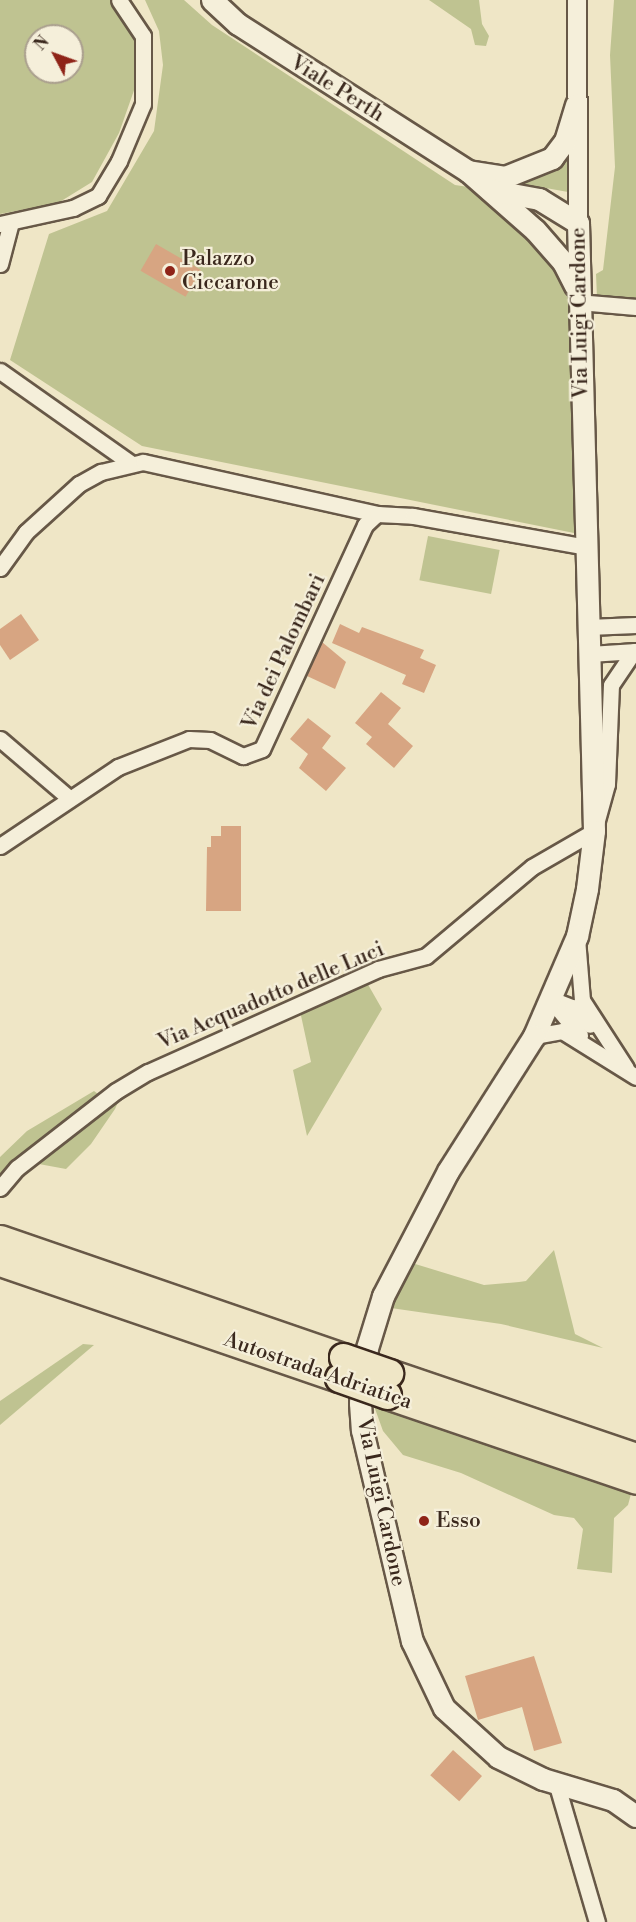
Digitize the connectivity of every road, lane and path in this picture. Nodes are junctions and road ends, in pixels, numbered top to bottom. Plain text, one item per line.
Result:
1 (119, 0) edge
2 (212, 0) edge
3 (577, 0) edge
4 (576, 105) junction
5 (468, 171) junction
6 (489, 190) junction
7 (524, 220) junction
8 (5, 223) edge
9 (578, 223) junction
10 (0, 264) edge
11 (578, 297) junction
12 (636, 307) edge
13 (0, 371) edge
14 (132, 464) junction
15 (377, 514) junction
16 (586, 547) junction
17 (0, 568) edge
18 (636, 625) edge
19 (588, 627) junction
20 (635, 651) edge
21 (589, 654) junction
22 (0, 739) edge
23 (69, 798) junction
24 (594, 831) junction
25 (0, 846) edge
26 (577, 936) junction
27 (550, 999) junction
28 (534, 1036) junction
29 (599, 1043) junction
30 (631, 1073) edge
31 (0, 1188) edge
32 (0, 1239) edge
33 (0, 1262) edge
34 (341, 1368) junction
35 (388, 1384) junction
36 (636, 1457) edge
37 (636, 1480) edge
38 (555, 1782) junction
39 (634, 1810) edge
40 (597, 1922) edge

1 - 8 street
2 - 5 main road, Viale Perth
3 - 4 street, Via Luigi Cardone
4 - 5 main road, Viale Perth
4 - 9 street, Via Luigi Cardone
5 - 6 main road, Viale Perth
6 - 7 main road, Viale Perth
6 - 9 main road
7 - 9 main road, Viale Perth
7 - 11 main road, Viale Perth
8 - 10 street
9 - 11 main road, Via Luigi Cardone
11 - 12 street
11 - 16 main road, Via Luigi Cardone
13 - 14 street
14 - 15 street
14 - 17 street
15 - 16 street
15 - 23 street, Via dei Palombari
16 - 19 main road, Via Luigi Cardone
18 - 19 street
19 - 21 main road, Via Luigi Cardone
20 - 21 street, Via Luigi Cardone
20 - 24 street, Via Luigi Cardone
21 - 24 main road, Via Luigi Cardone
22 - 23 street
23 - 25 street, Via dei Palombari
24 - 26 main road, Via Luigi Cardone
24 - 31 street, Via Acquadotto delle Luci
26 - 27 main road, Via Luigi Cardone
26 - 29 street, Via Luigi Cardone
27 - 28 main road, Via Luigi Cardone
27 - 29 street, Via Luigi Cardone
28 - 29 street, Via Luigi Cardone
28 - 38 main road, Via Luigi Cardone
29 - 30 street, Via Luigi Cardone
32 - 34 highway, Autostrada Adriatica
33 - 34 highway, Autostrada Adriatica
34 - 35 highway, Autostrada Adriatica, bridge
35 - 36 highway, Autostrada Adriatica
35 - 37 highway, Autostrada Adriatica
38 - 39 main road, Via Luigi Cardone
38 - 40 street

